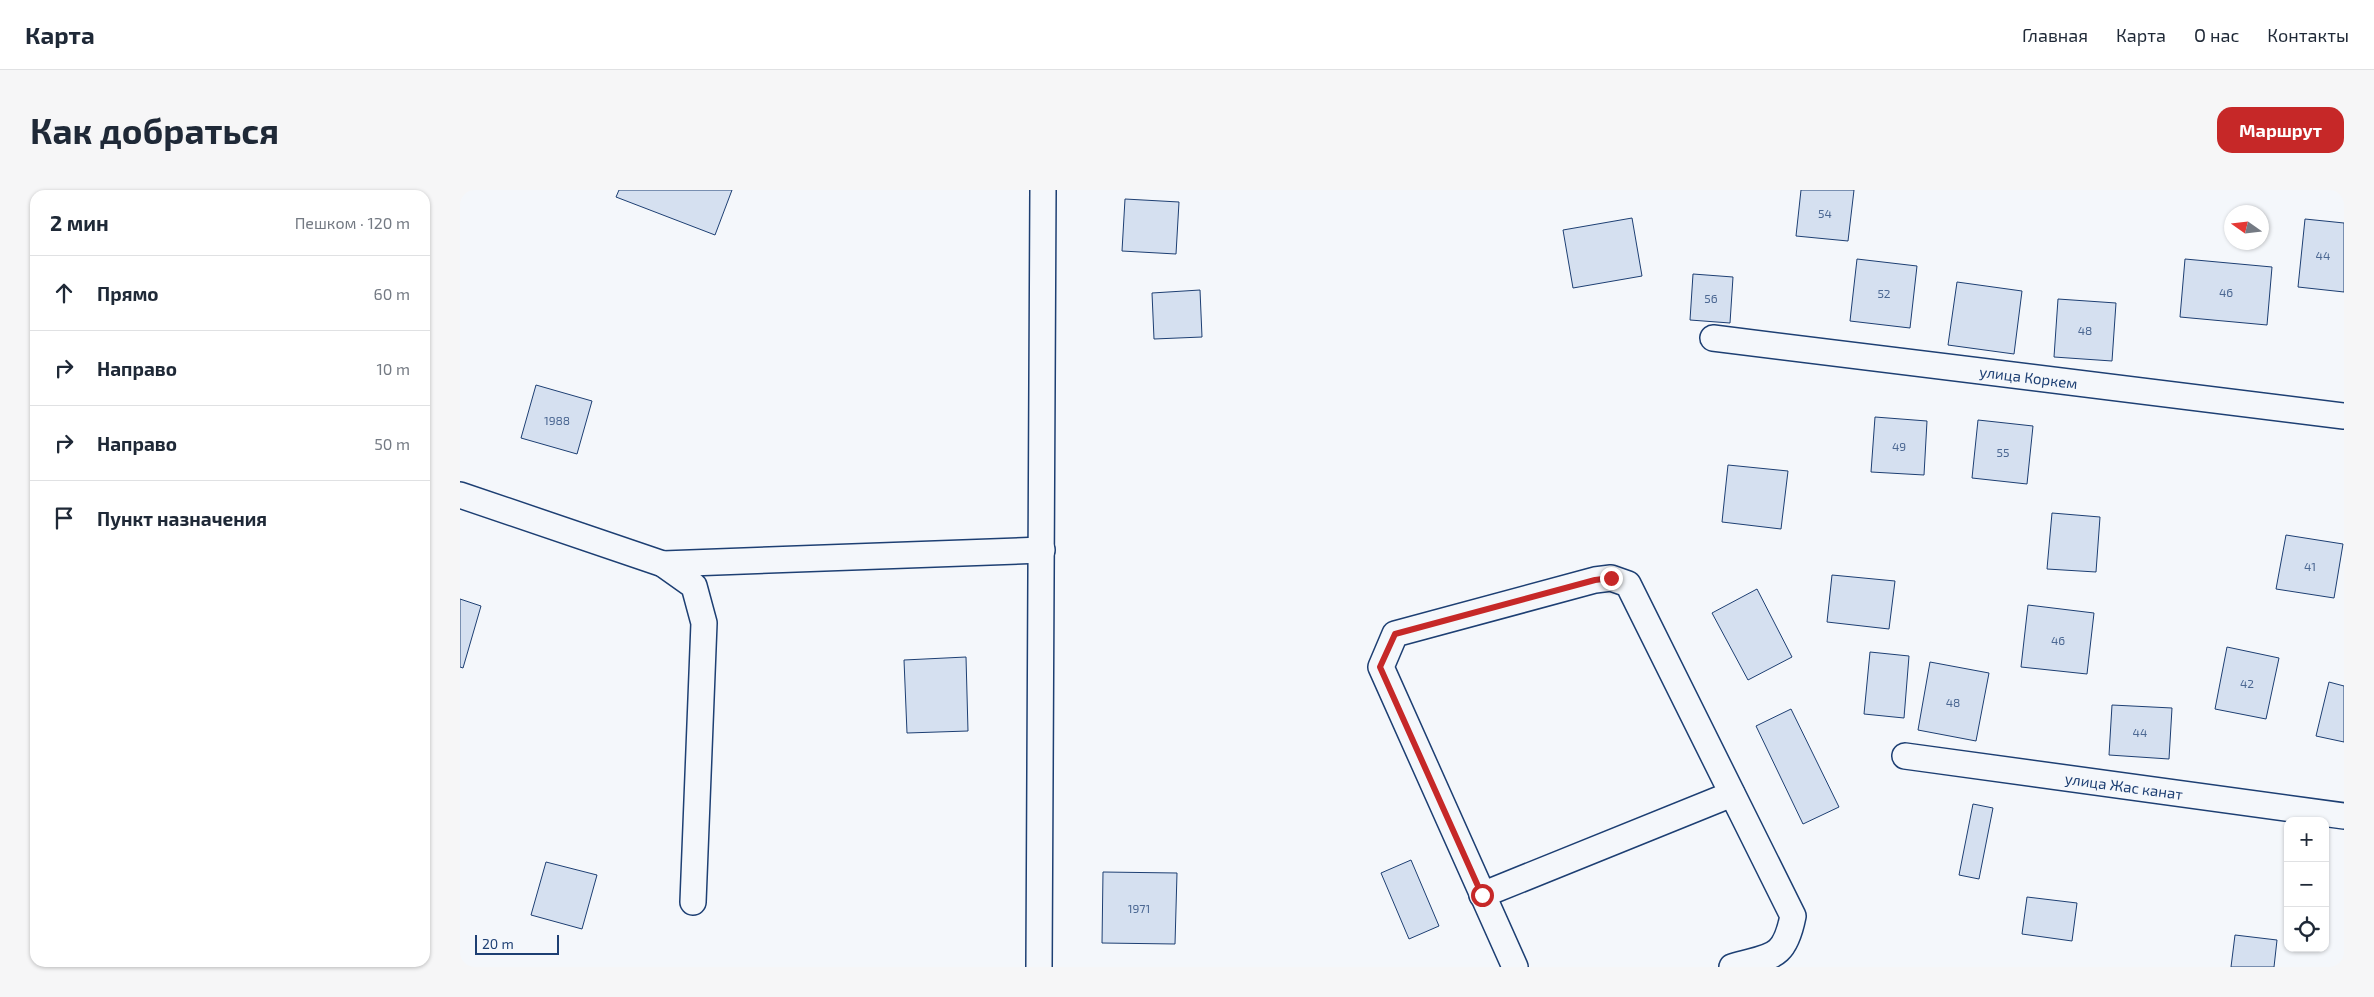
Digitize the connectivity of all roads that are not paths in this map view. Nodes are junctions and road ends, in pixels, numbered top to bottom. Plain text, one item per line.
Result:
1 (1043, 190) edge
2 (1713, 338) dead end
3 (2344, 416) edge
4 (460, 495) edge
5 (1042, 550) junction
6 (663, 564) junction
7 (1905, 756) dead end
8 (1732, 794) junction
9 (2344, 816) edge
10 (1482, 895) junction
11 (693, 902) dead end
12 (1039, 967) edge
13 (1515, 967) edge
14 (1732, 967) edge

1 - 5 street
2 - 3 street, улица Коркем
4 - 6 street
5 - 6 street
5 - 12 street
6 - 11 street
7 - 9 street, улица Жас канат
8 - 10 street
8 - 10 street
8 - 14 street
10 - 13 street

